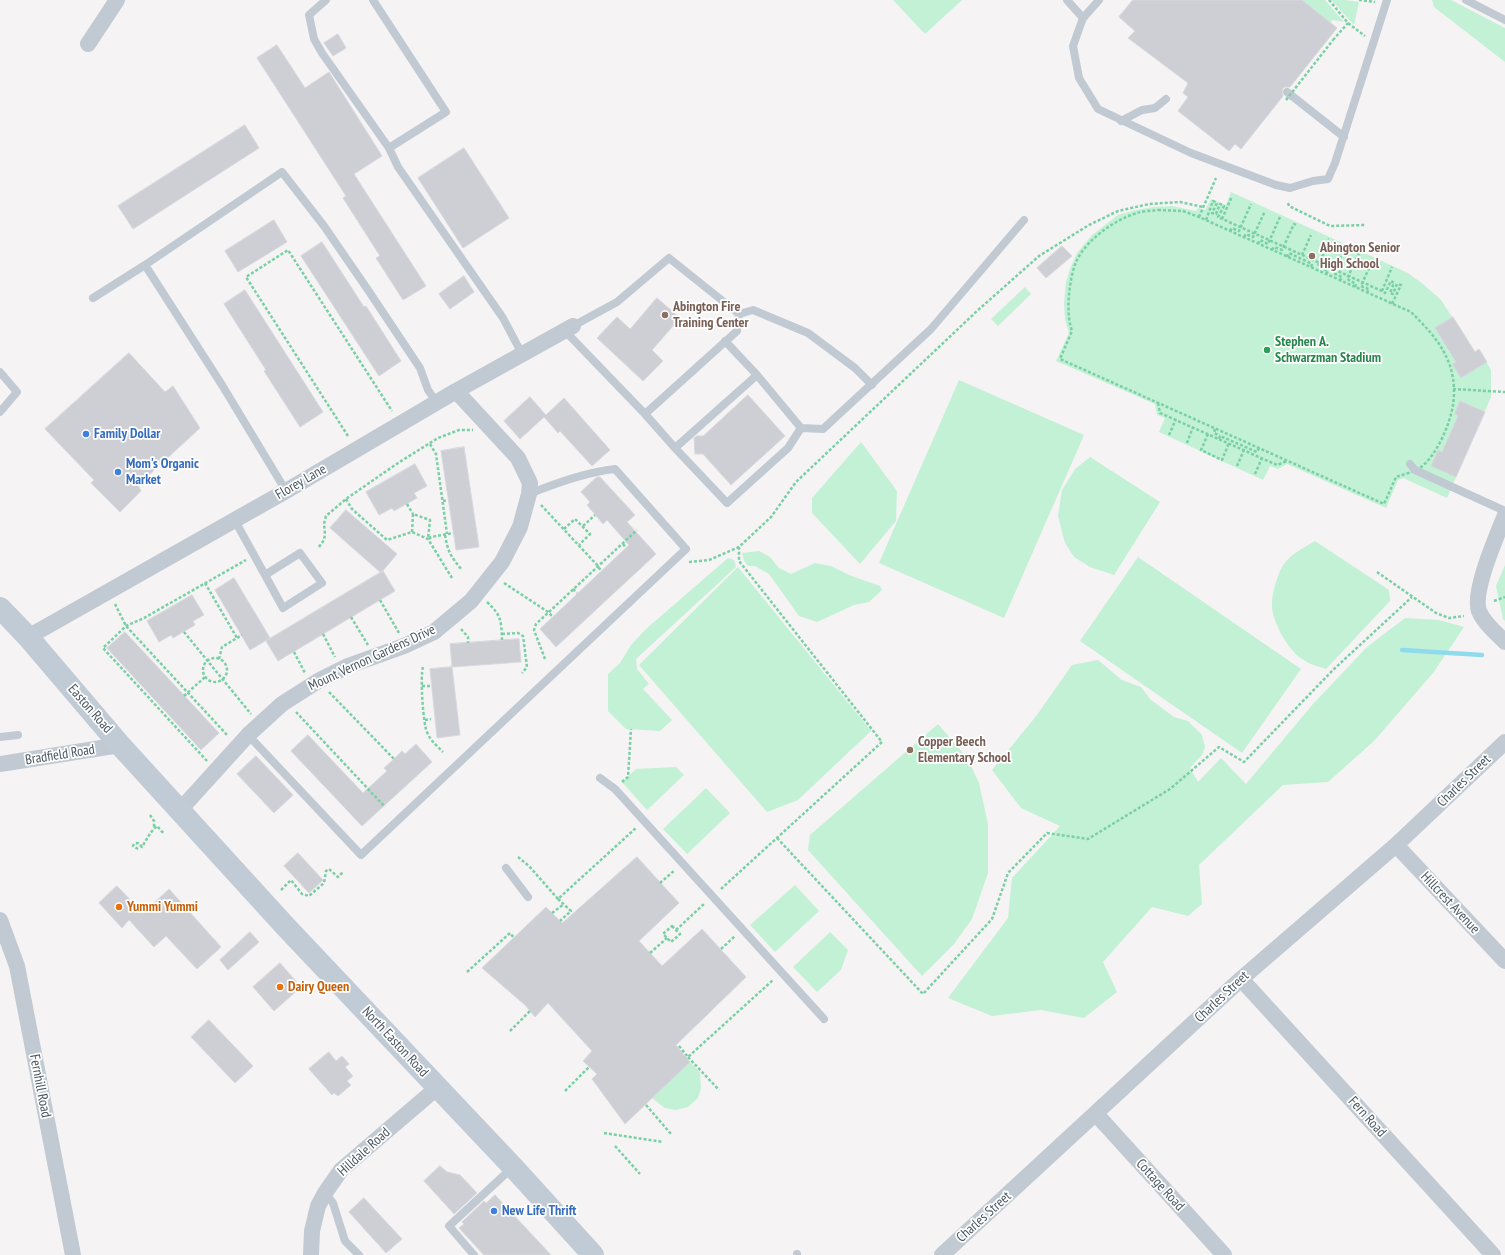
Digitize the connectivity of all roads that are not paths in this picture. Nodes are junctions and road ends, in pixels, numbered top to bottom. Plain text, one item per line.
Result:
1 (117, 0) edge
2 (326, 0) edge
3 (373, 0) edge
4 (1066, 0) edge
5 (1099, 0) edge
6 (1466, 0) edge
7 (1386, 2) edge
8 (1083, 18) junction
9 (1505, 20) edge
10 (88, 44) dead end
11 (1286, 96) road end
12 (1166, 100) dead end
13 (1121, 121) junction
14 (1344, 138) junction
15 (389, 148) junction
16 (1024, 220) dead end
17 (145, 265) junction
18 (93, 298) dead end
19 (739, 314) junction
20 (569, 329) junction
21 (726, 341) junction
22 (522, 354) junction
23 (0, 372) edge
24 (757, 375) junction
25 (872, 385) junction
26 (456, 391) junction
27 (437, 403) junction
28 (0, 412) edge
29 (645, 414) junction
30 (801, 428) junction
31 (674, 448) junction
32 (1412, 467) road end
33 (286, 491) junction
34 (529, 494) junction
35 (1505, 511) edge
36 (1505, 515) edge
37 (234, 519) junction
38 (265, 575) junction
39 (0, 608) edge
40 (28, 637) junction
41 (1505, 642) edge
42 (18, 735) dead end
43 (248, 735) junction
44 (0, 737) edge
45 (1505, 742) edge
46 (120, 744) junction
47 (1505, 760) edge
48 (1484, 762) junction
49 (0, 764) edge
50 (600, 778) dead end
51 (180, 810) junction
52 (1396, 845) junction
53 (506, 868) dead end
54 (528, 897) dead end
55 (0, 920) edge
56 (1505, 961) edge
57 (1241, 980) junction
58 (824, 1019) dead end
59 (438, 1087) junction
60 (1096, 1114) junction
61 (513, 1167) junction
62 (325, 1193) junction
63 (947, 1253) edge
64 (73, 1255) edge
65 (312, 1255) edge
66 (358, 1255) edge
67 (474, 1255) edge
68 (593, 1255) edge
69 (1224, 1255) edge
70 (1493, 1255) edge

1 - 10 street
2 - 15 lane
3 - 15 lane
4 - 8 lane
5 - 8 lane
6 - 9 lane
7 - 14 lane
8 - 13 lane
11 - 14 lane
12 - 13 lane
13 - 14 lane
15 - 22 lane
16 - 25 lane
17 - 18 lane
17 - 27 lane
17 - 33 lane
19 - 20 lane
19 - 21 lane
19 - 25 lane
20 - 22 street, Florey Lane
20 - 29 lane
21 - 24 lane
21 - 29 lane
22 - 26 street, Florey Lane
23 - 28 lane
24 - 30 lane
24 - 31 lane
25 - 30 lane
26 - 27 street, Florey Lane
26 - 34 street, Mount Vernon Gardens Drive
27 - 33 street, Florey Lane
29 - 31 lane
30 - 31 lane
32 - 35 lane
33 - 37 street, Florey Lane
34 - 43 street, Mount Vernon Gardens Drive
34 - 43 lane
36 - 41 street
37 - 38 lane
37 - 40 street, Florey Lane
38 - 38 lane
39 - 40 main road, Easton Road
40 - 46 main road, Easton Road
42 - 44 lane
43 - 51 street, Mount Vernon Gardens Drive
45 - 48 street, Charles Street
46 - 49 street, Bradfield Road
46 - 51 main road, Easton Road
47 - 48 street
48 - 52 street, Charles Street
50 - 58 lane
51 - 59 main road, North Easton Road
52 - 56 street, Hillcrest Avenue
52 - 57 street, Charles Street
53 - 54 lane
55 - 64 street, Fernhill Road
57 - 60 street, Charles Street
57 - 70 street, Fern Road
59 - 61 main road, North Easton Road
59 - 62 street, Hilldale Road
60 - 63 street, Charles Street
60 - 69 street, Cottage Road
61 - 67 lane
61 - 68 main road, North Easton Road
62 - 65 street, Hilldale Road
62 - 66 lane

